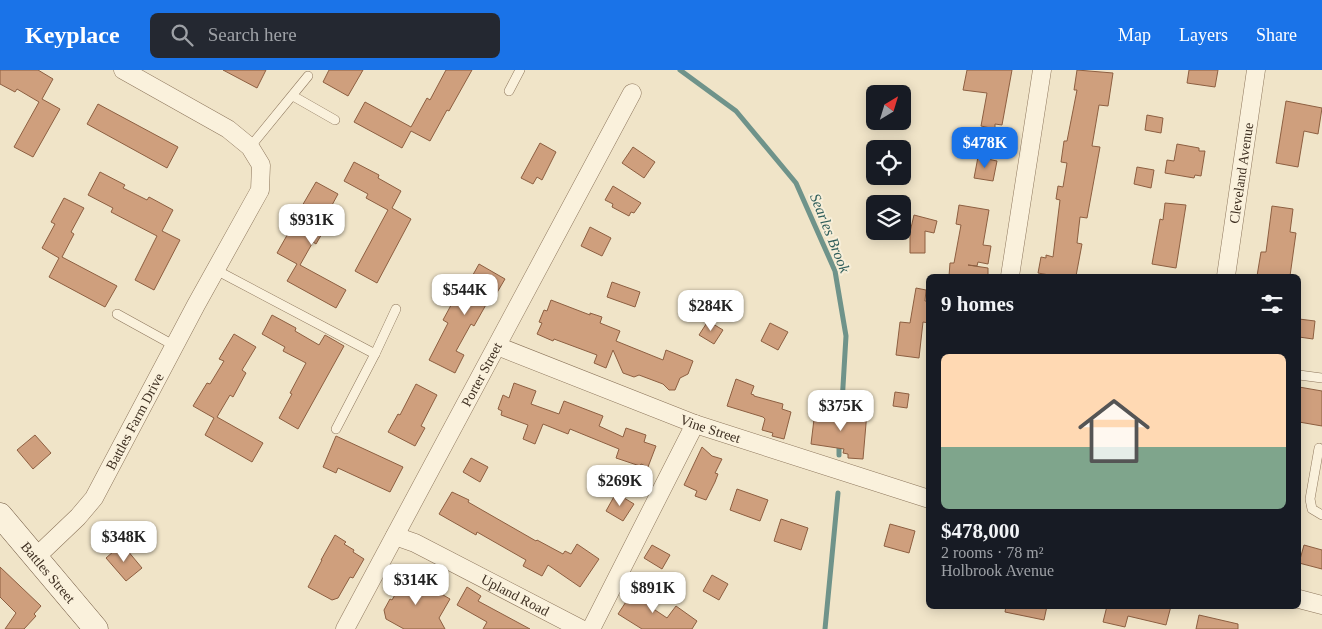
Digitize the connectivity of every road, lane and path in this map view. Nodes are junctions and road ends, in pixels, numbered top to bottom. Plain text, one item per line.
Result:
1 (520, 70) edge
2 (1042, 70) edge
3 (1256, 70) edge
4 (127, 71) edge
5 (308, 76) dead end
6 (509, 90) dead end
7 (632, 93) dead end
8 (292, 96) junction
9 (335, 120) dead end
10 (250, 147) junction
11 (216, 270) junction
12 (1010, 274) edge
13 (1226, 274) edge
14 (396, 309) dead end
15 (117, 314) dead end
16 (175, 346) junction
17 (497, 346) junction
18 (375, 354) junction
19 (1301, 374) edge
20 (1322, 378) edge
21 (695, 424) junction
22 (336, 429) dead end
23 (1319, 448) dead end
24 (926, 498) edge
25 (0, 515) edge
26 (1322, 515) edge
27 (395, 536) junction
28 (35, 558) junction
29 (1301, 600) edge
30 (1322, 605) edge
31 (96, 629) edge
32 (344, 629) edge
33 (581, 629) edge
34 (591, 629) edge

1 - 6 lane
2 - 12 street
3 - 13 street, Cleveland Avenue
4 - 10 street, Battles Farm Drive
5 - 8 lane
7 - 17 street, Porter Street
8 - 9 lane
8 - 10 lane
10 - 11 street, Battles Farm Drive
11 - 16 street, Battles Farm Drive
11 - 18 lane
14 - 18 lane
15 - 16 lane
16 - 28 street, Battles Farm Drive
17 - 21 street, Vine Street
17 - 27 street, Porter Street
18 - 22 lane
19 - 20 lane
21 - 24 street, Vine Street
21 - 34 street
23 - 26 lane
25 - 28 street, Battles Street
27 - 32 street, Porter Street
27 - 33 street, Upland Road
28 - 31 street, Battles Street
29 - 30 street

